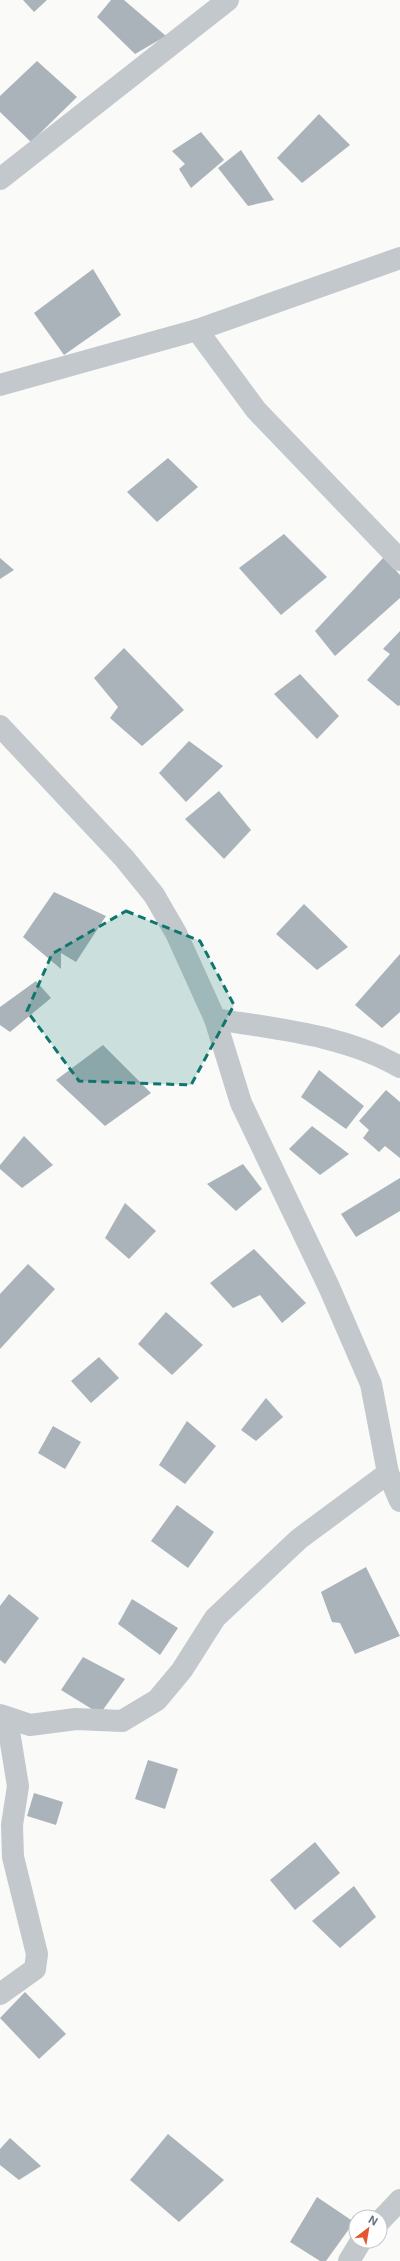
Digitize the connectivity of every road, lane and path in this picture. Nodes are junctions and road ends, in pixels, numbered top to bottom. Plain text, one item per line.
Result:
1 (228, 0) edge
2 (0, 179) edge
3 (400, 258) edge
4 (197, 330) junction
5 (0, 385) edge
6 (400, 560) edge
7 (0, 726) edge
8 (215, 1019) junction
9 (400, 1066) edge
10 (388, 1473) junction
11 (400, 1501) edge
12 (4, 1717) edge
13 (0, 1994) edge
14 (400, 2200) edge
15 (388, 2213) edge
16 (356, 2249) edge
17 (349, 2261) edge

1 - 2 street
3 - 4 street
4 - 5 street
4 - 6 street
7 - 8 street
8 - 9 street
8 - 10 street
10 - 11 street
10 - 12 street
12 - 13 street
14 - 15 street
16 - 17 street

